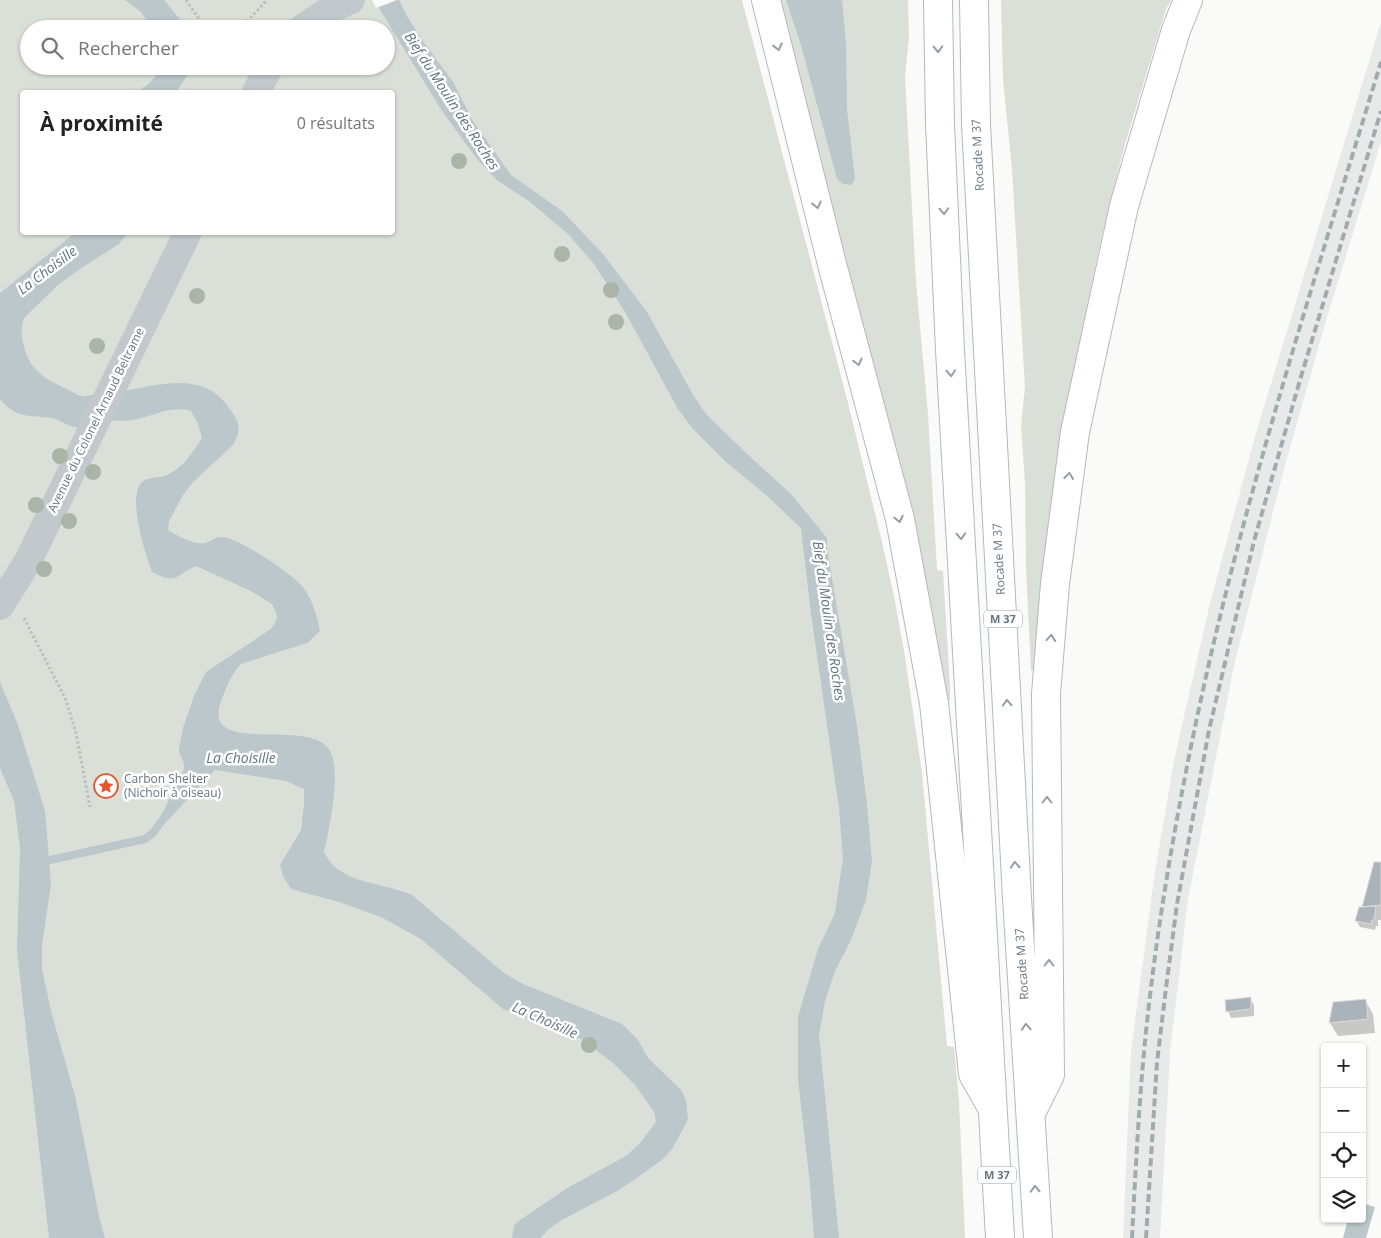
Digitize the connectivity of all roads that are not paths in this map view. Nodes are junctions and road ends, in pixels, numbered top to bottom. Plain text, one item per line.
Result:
1 (352, 0) edge
2 (766, 0) edge
3 (938, 0) edge
4 (974, 0) edge
5 (1188, 0) edge
6 (316, 20) edge
7 (187, 235) edge
8 (0, 606) edge
9 (994, 1112) junction
10 (1031, 1112) junction
11 (1000, 1238) edge
12 (1038, 1238) edge

1 - 6 street
2 -> 9 highway
3 -> 9 highway, M 37
10 -> 4 highway, Rocade M 37 / M 37
10 -> 5 highway
7 - 8 street, Avenue du Colonel Arnaud Beltrame
9 - 11 highway, M 37
12 -> 10 highway, Rocade M 37 / M 37

